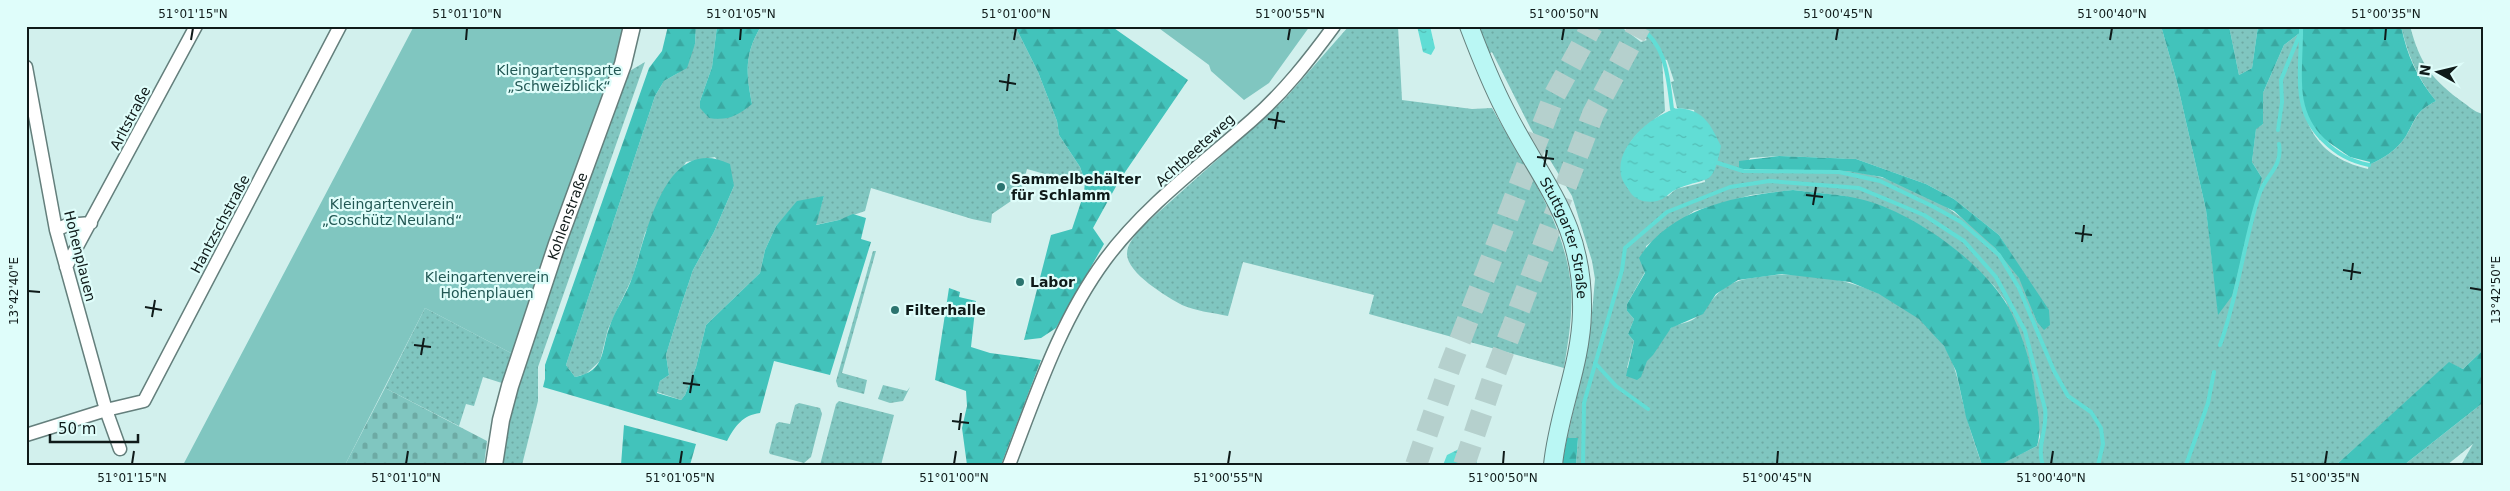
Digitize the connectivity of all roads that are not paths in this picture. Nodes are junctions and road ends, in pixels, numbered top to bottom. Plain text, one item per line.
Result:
1 (196, 26) edge
2 (340, 26) edge
3 (632, 26) edge
4 (1334, 26) edge
5 (1469, 26) edge
6 (26, 67) edge
7 (91, 223) junction
8 (56, 230) junction
9 (66, 267) junction
10 (106, 410) junction
11 (26, 435) edge
12 (120, 449) dead end
13 (494, 465) edge
14 (1009, 465) edge
15 (1553, 465) edge

1 - 7 street, Arltstraße
2 - 10 street, Hantzschstraße
3 - 13 street, Kohlenstraße
4 - 14 street, Achtbeeteweg
5 - 15 main road, Stuttgarter Straße
6 - 8 street, Hohenplauen
7 - 8 street
7 - 9 street, Arltstraße
8 - 9 street, Hohenplauen
9 - 10 street, Hohenplauen
10 - 11 street, Hantzschstraße
10 - 12 street, Hohenplauen

